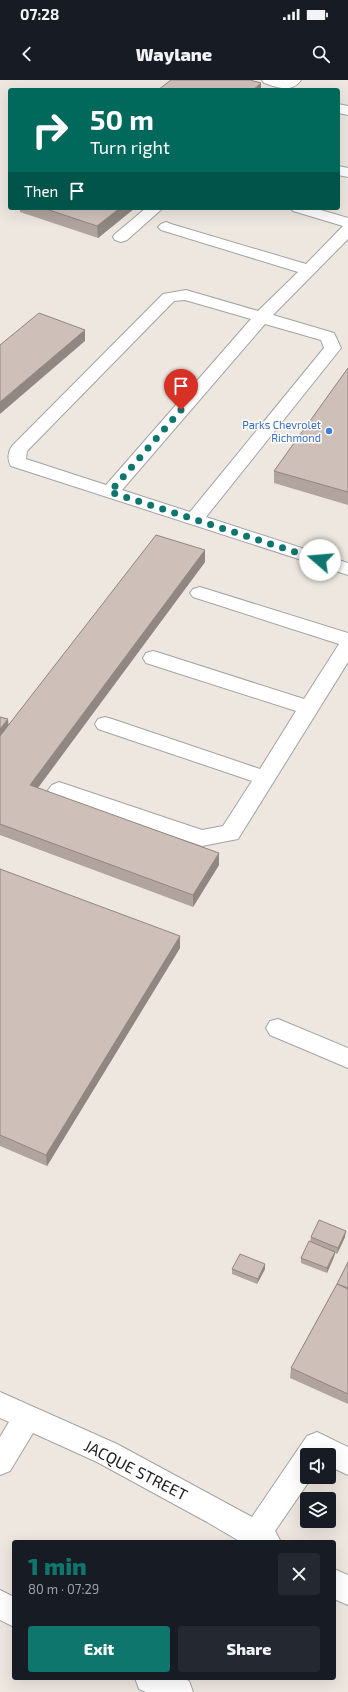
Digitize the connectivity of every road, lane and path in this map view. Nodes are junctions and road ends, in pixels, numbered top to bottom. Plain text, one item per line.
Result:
1 (269, 80) edge
2 (289, 85) edge
3 (153, 210) edge
4 (305, 210) edge
5 (348, 223) edge
6 (166, 227) dead end
7 (348, 230) edge
8 (121, 237) dead end
9 (309, 270) junction
10 (262, 317) junction
11 (110, 492) junction
12 (194, 519) junction
13 (348, 569) edge
14 (200, 593) dead end
15 (348, 640) edge
16 (348, 646) edge
17 (152, 658) dead end
18 (309, 708) junction
19 (105, 724) dead end
20 (265, 778) junction
21 (59, 790) dead end
22 (278, 1028) dead end
23 (348, 1058) edge
24 (0, 1405) edge
25 (27, 1417) junction
26 (314, 1448) edge
27 (324, 1448) edge
28 (336, 1455) edge
29 (0, 1462) edge
30 (348, 1462) edge
31 (300, 1472) edge
32 (262, 1539) edge
33 (336, 1584) edge
34 (348, 1591) edge
35 (0, 1605) edge
36 (12, 1611) edge
37 (154, 1680) edge
38 (178, 1692) edge

1 - 2 street
3 - 8 street
4 - 5 street
6 - 9 street
7 - 9 street
9 - 10 street
10 - 11 street
10 - 11 street
10 - 12 street
11 - 12 street
12 - 13 street
14 - 15 street
16 - 18 street
17 - 18 street
18 - 20 street
19 - 20 street
20 - 21 street
22 - 23 street
24 - 25 street, JACQUE STREET
25 - 29 street
25 - 32 street, JACQUE STREET
26 - 27 street
28 - 30 street
31 - 32 street
33 - 34 street
35 - 36 street
37 - 38 street

